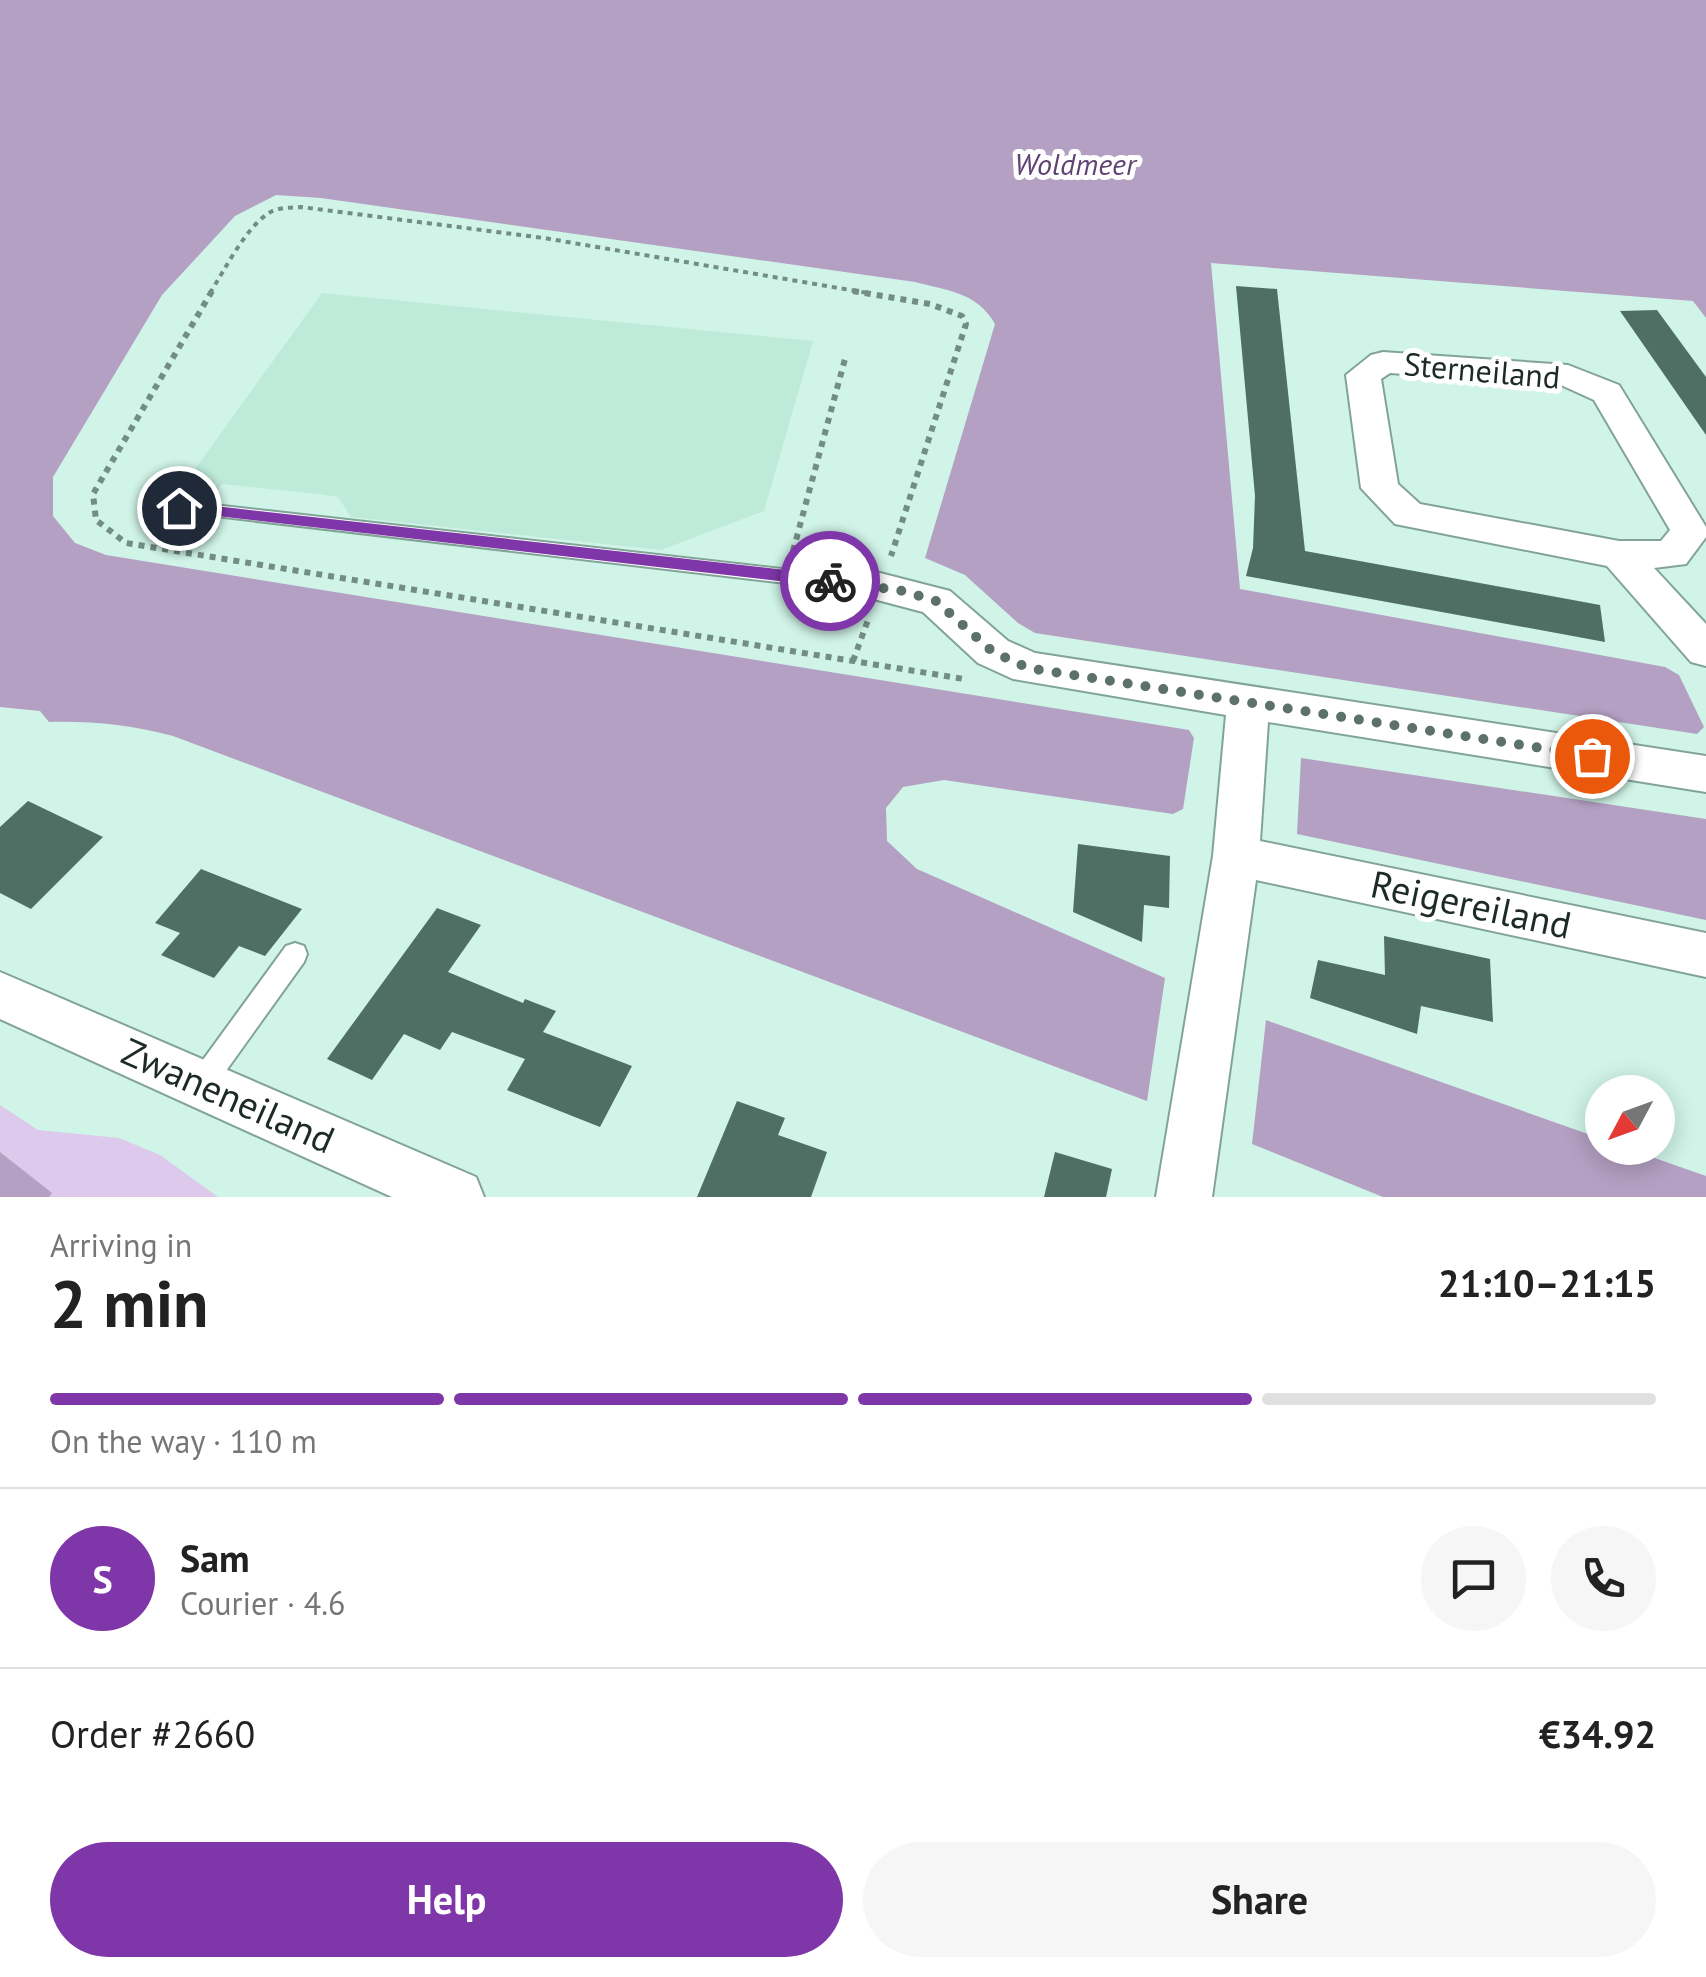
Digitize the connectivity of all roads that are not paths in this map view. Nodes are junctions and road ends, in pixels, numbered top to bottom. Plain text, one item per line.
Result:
1 (179, 508) dead end
2 (1619, 555) junction
3 (880, 587) joint
4 (1706, 651) edge
5 (1248, 704) junction
6 (1706, 774) edge
7 (1236, 856) junction
8 (295, 954) dead end
9 (1706, 955) edge
10 (0, 996) edge
11 (201, 1084) junction
12 (456, 1197) edge
13 (1184, 1197) edge

1 - 3 lane
2 - 2 street, Sterneiland
2 - 4 street
3 - 5 street
5 - 6 street
5 - 7 street
7 - 9 street, Reigereiland
7 - 13 street
8 - 11 lane
10 - 11 street, Zwaneneiland
11 - 12 street, Zwaneneiland

